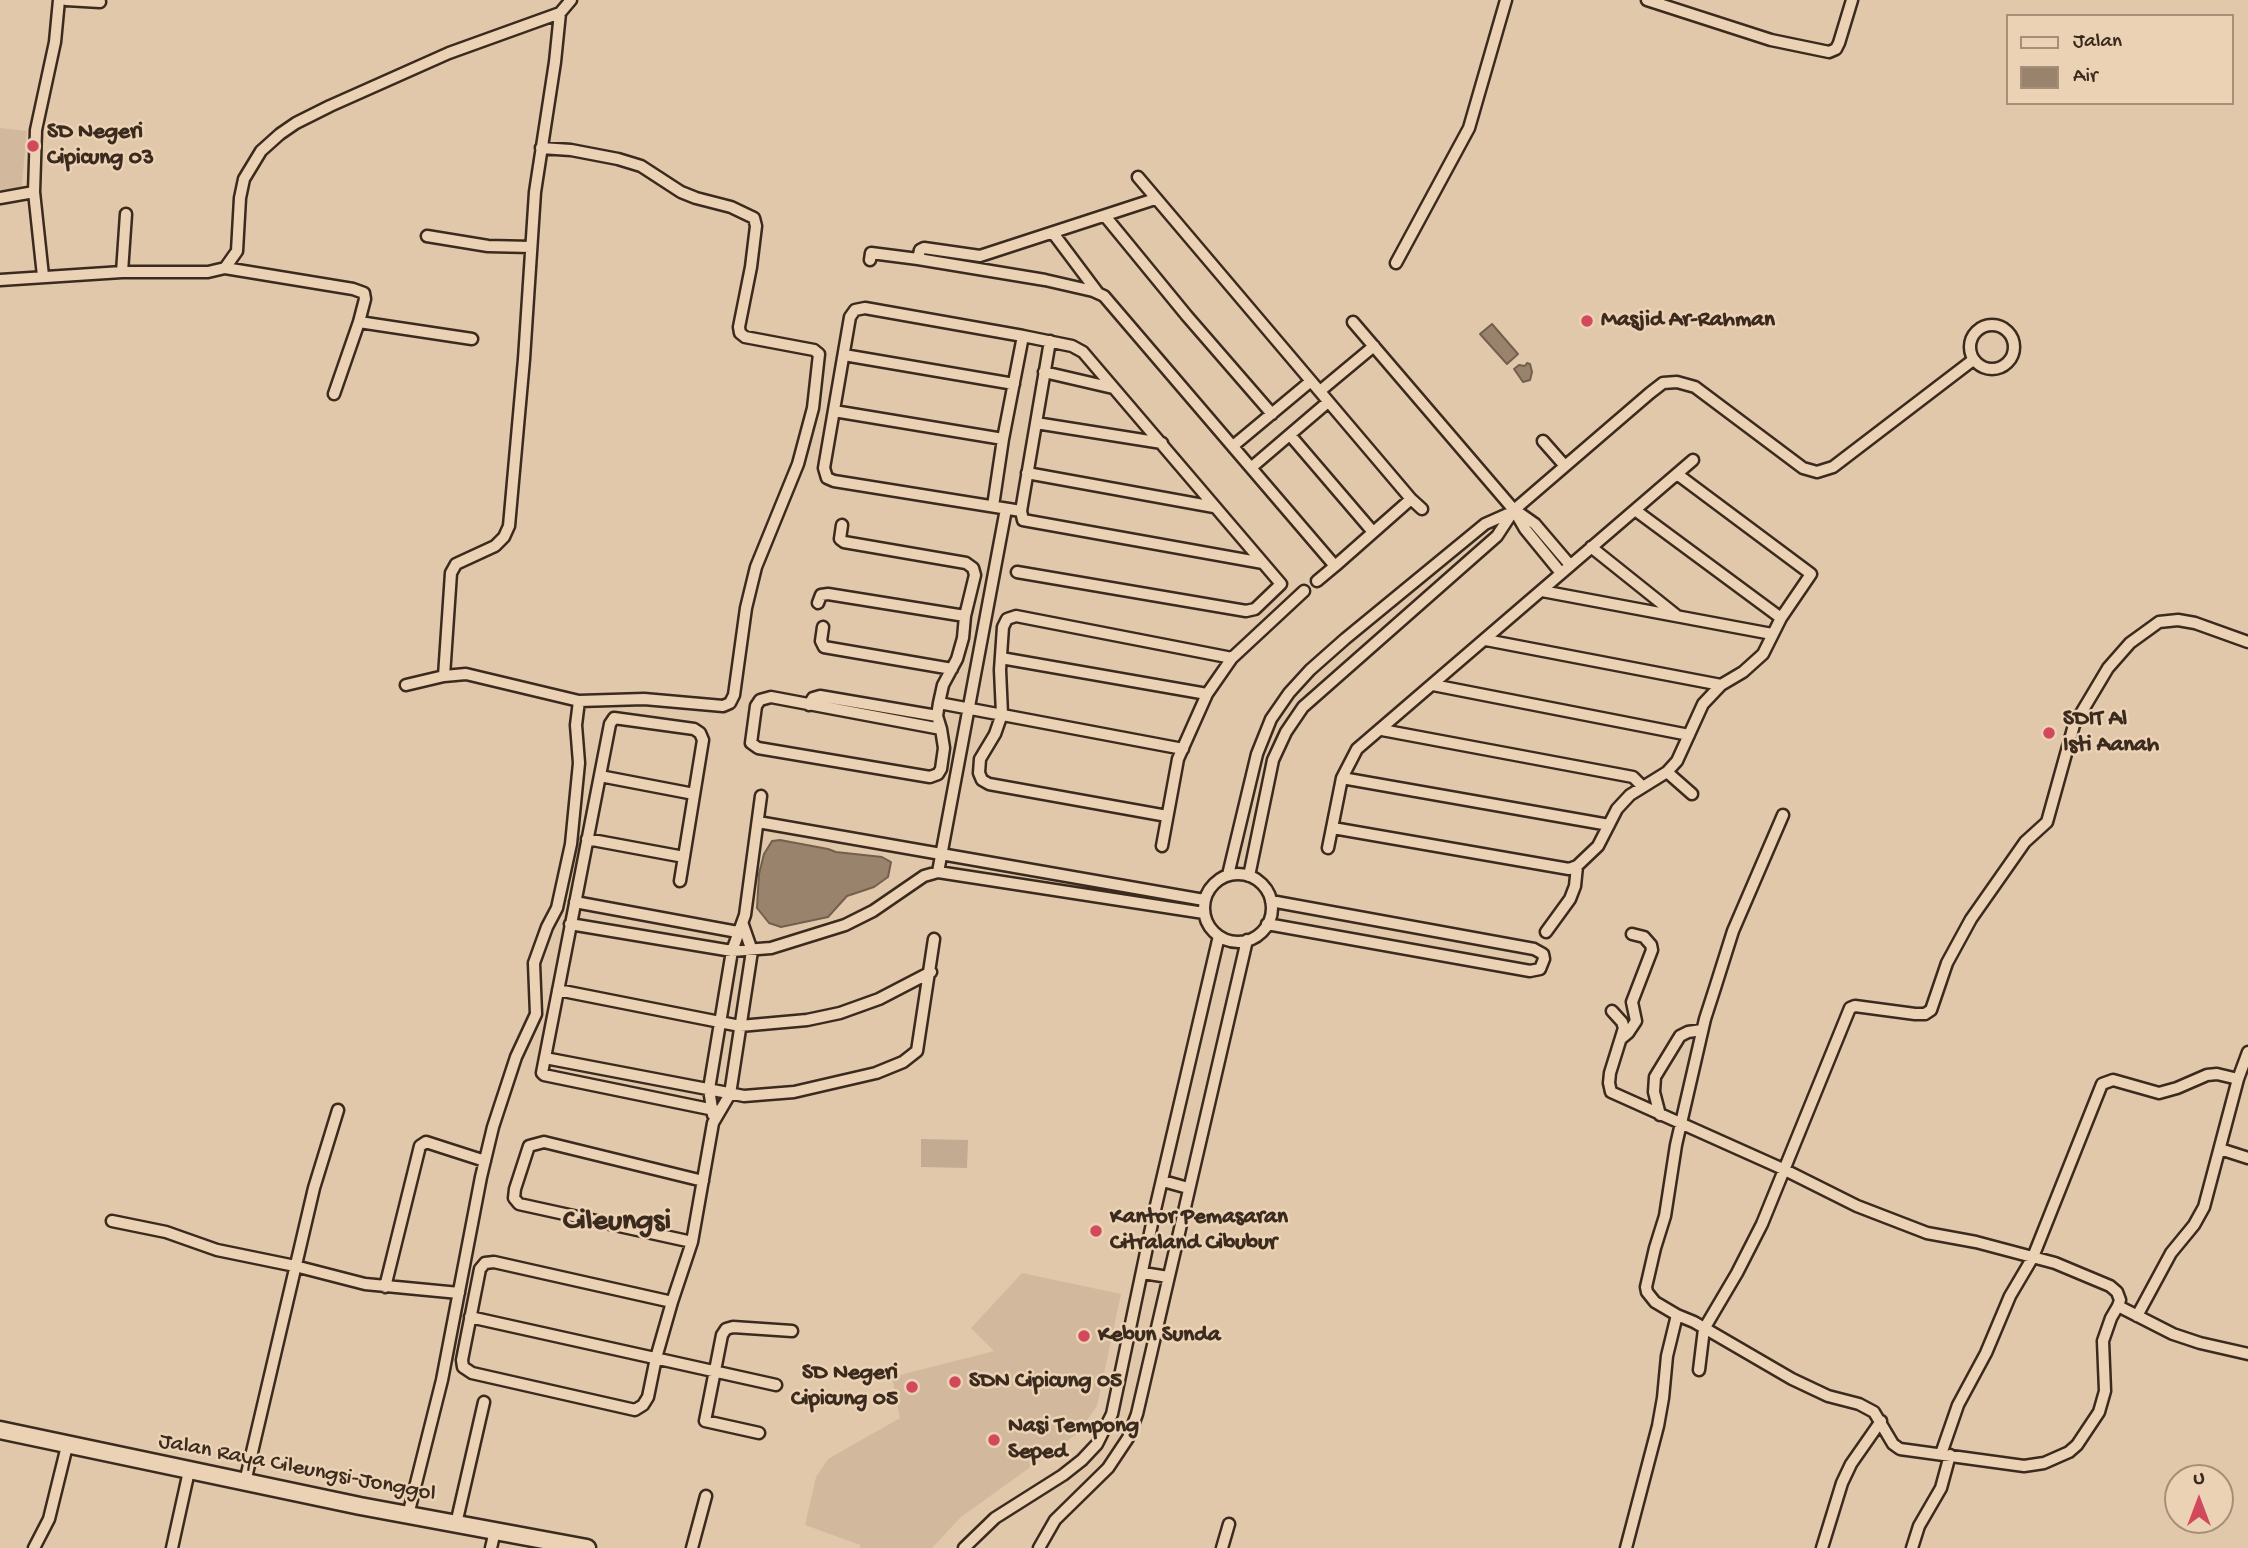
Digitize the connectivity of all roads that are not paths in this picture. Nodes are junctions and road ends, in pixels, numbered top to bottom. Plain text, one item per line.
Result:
1 (59, 0) edge
2 (65, 0) edge
3 (571, 0) edge
4 (1506, 0) edge
5 (1647, 0) edge
6 (1852, 0) edge
7 (100, 2) dead end
8 (560, 13) junction
9 (541, 148) junction
10 (1138, 177) dead end
11 (34, 192) junction
12 (0, 198) edge
13 (1155, 199) junction
14 (126, 214) dead end
15 (1105, 216) junction
16 (1053, 233) junction
17 (427, 236) dead end
18 (531, 247) junction
19 (980, 256) junction
20 (918, 259) junction
21 (870, 260) dead end
22 (1396, 263) dead end
23 (225, 268) junction
24 (979, 269) junction
25 (122, 272) junction
26 (43, 276) junction
27 (0, 280) edge
28 (1098, 293) junction
29 (359, 322) junction
30 (1353, 322) dead end
31 (1023, 336) junction
32 (472, 339) dead end
33 (1049, 341) junction
34 (1374, 346) junction
35 (844, 355) junction
36 (1973, 360) junction
37 (1044, 372) junction
38 (1311, 381) junction
39 (1014, 384) junction
40 (1113, 388) junction
41 (1320, 391) junction
42 (334, 394) dead end
43 (1328, 402) junction
44 (834, 411) junction
45 (1272, 414) junction
46 (1035, 423) junction
47 (1290, 435) junction
48 (1003, 439) junction
49 (1543, 442) dead end
50 (1161, 443) junction
51 (1233, 446) junction
52 (1693, 460) dead end
53 (1565, 466) junction
54 (1252, 467) junction
55 (1027, 473) junction
56 (1677, 474) junction
57 (1411, 499) junction
58 (993, 506) junction
59 (1214, 508) junction
60 (1006, 509) junction
61 (1422, 509) dead end
62 (1514, 510) junction
63 (1636, 510) junction
64 (1021, 512) junction
65 (842, 524) dead end
66 (1373, 533) junction
67 (1591, 547) junction
68 (1263, 563) junction
69 (1570, 565) junction
70 (1335, 566) junction
71 (1017, 572) dead end
72 (1561, 573) junction
73 (1317, 581) dead end
74 (1304, 591) dead end
75 (1542, 591) junction
76 (818, 603) dead end
77 (965, 616) junction
78 (1678, 617) junction
79 (1781, 618) junction
80 (823, 627) dead end
81 (1772, 634) junction
82 (1486, 640) junction
83 (2248, 642) edge
84 (1001, 658) junction
85 (1231, 658) junction
86 (952, 669) junction
87 (444, 676) junction
88 (406, 685) dead end
89 (1433, 685) junction
90 (1721, 685) junction
91 (1208, 694) junction
92 (579, 701) junction
93 (939, 704) junction
94 (809, 705) junction
95 (969, 709) junction
96 (1002, 715) junction
97 (937, 716) junction
98 (941, 729) junction
99 (1382, 730) junction
100 (1689, 735) junction
101 (1183, 749) junction
102 (1667, 772) junction
103 (600, 776) junction
104 (1342, 778) junction
105 (1642, 786) junction
106 (694, 794) junction
107 (1692, 794) dead end
108 (761, 796) dead end
109 (1783, 815) dead end
110 (1167, 816) junction
111 (758, 822) junction
112 (1609, 825) junction
113 (1333, 828) junction
114 (587, 839) junction
115 (1162, 846) dead end
116 (1328, 848) dead end
117 (942, 852) junction
118 (684, 857) junction
119 (1577, 866) junction
120 (938, 872) junction
121 (1228, 875) junction
122 (1249, 876) junction
123 (680, 881) dead end
124 (1151, 890) junction
125 (1205, 900) junction
126 (1271, 901) junction
127 (575, 902) junction
128 (1149, 905) junction
129 (1204, 913) junction
130 (570, 924) junction
131 (1267, 924) junction
132 (743, 931) junction
133 (1546, 932) dead end
134 (1632, 934) dead end
135 (1219, 936) junction
136 (934, 939) dead end
137 (1247, 940) junction
138 (732, 951) junction
139 (752, 951) junction
140 (930, 972) junction
141 (558, 990) junction
142 (1612, 1011) dead end
143 (722, 1022) junction
144 (740, 1026) junction
145 (1702, 1030) junction
146 (1622, 1038) junction
147 (2248, 1052) edge
148 (545, 1058) junction
149 (2238, 1079) junction
150 (709, 1089) junction
151 (730, 1094) junction
152 (338, 1110) dead end
153 (715, 1111) junction
154 (1660, 1115) junction
155 (1682, 1125) junction
156 (2220, 1149) junction
157 (2248, 1158) edge
158 (485, 1161) junction
159 (1783, 1169) junction
160 (703, 1181) junction
161 (1163, 1181) junction
162 (1188, 1188) junction
163 (112, 1221) dead end
164 (692, 1242) junction
165 (2033, 1257) junction
166 (295, 1266) junction
167 (1143, 1273) junction
168 (1168, 1277) junction
169 (385, 1287) junction
170 (459, 1293) junction
171 (672, 1303) junction
172 (2118, 1306) junction
173 (1677, 1315) junction
174 (2137, 1316) junction
175 (470, 1317) junction
176 (1704, 1329) junction
177 (792, 1331) dead end
178 (2248, 1354) edge
179 (656, 1358) junction
180 (1699, 1370) dead end
181 (715, 1373) junction
182 (776, 1385) dead end
183 (484, 1402) dead end
184 (1881, 1421) junction
185 (0, 1430) edge
186 (759, 1433) dead end
187 (67, 1446) junction
188 (1946, 1455) junction
189 (189, 1471) junction
190 (245, 1482) junction
191 (706, 1496) dead end
192 (408, 1515) junction
193 (456, 1524) junction
194 (1229, 1524) dead end
195 (495, 1531) junction
196 (34, 1548) edge
197 (172, 1548) edge
198 (491, 1548) edge
199 (587, 1548) edge
200 (691, 1548) edge
201 (964, 1548) edge
202 (1039, 1548) edge
203 (1222, 1548) edge
204 (1626, 1548) edge
205 (1822, 1548) edge
206 (1912, 1548) edge

1 - 11 street
2 - 7 street
3 - 8 street
4 - 22 street
5 - 6 street
8 - 9 street
8 - 23 street
9 - 18 street
9 - 92 street
10 - 13 street
11 - 12 street
11 - 26 street
13 - 15 street
13 - 38 street
14 - 25 street
15 - 16 street
15 - 45 street
16 - 19 street
16 - 28 street
17 - 18 street
18 - 87 street
19 - 20 street
19 - 24 street
20 - 21 street
20 - 24 street
23 - 25 street
23 - 29 street
24 - 28 street
25 - 26 street
26 - 27 street
28 - 51 street
29 - 32 street
29 - 42 street
30 - 34 street
31 - 33 street
31 - 35 street
31 - 39 street
33 - 37 street
33 - 40 street
34 - 41 street
34 - 62 street
35 - 39 street
35 - 44 street
36 - 36 street
36 - 53 street
37 - 40 street
37 - 46 street
38 - 41 street
38 - 45 street
39 - 48 street
40 - 50 street
41 - 43 street
43 - 47 street
43 - 57 street
44 - 48 street
44 - 58 street
45 - 51 street
46 - 50 street
46 - 55 street
47 - 54 street
47 - 66 street
48 - 58 street
49 - 53 street
50 - 59 street
51 - 54 street
52 - 56 street
53 - 62 street
54 - 70 street
55 - 59 street
55 - 64 street
56 - 63 street
56 - 79 street
57 - 61 street
57 - 66 street
58 - 60 street
59 - 68 street
60 - 64 street
60 - 95 street
62 - 69 street
62 - 72 street
62 - 121 street
62 - 122 street
63 - 67 street
63 - 79 street
64 - 68 street
65 - 77 street
66 - 70 street
67 - 69 street
67 - 78 street
68 - 71 street
69 - 72 street
70 - 73 street
72 - 75 street
74 - 85 street
75 - 78 street
75 - 82 street
76 - 77 street
77 - 86 street
78 - 81 street
79 - 81 street
80 - 86 street
81 - 90 street
82 - 89 street
82 - 90 street
83 - 159 street
84 - 85 street
84 - 91 street
84 - 96 street
85 - 91 street
86 - 93 street
87 - 88 street
87 - 92 street
89 - 99 street
89 - 100 street
90 - 100 street
91 - 101 street
92 - 158 street
93 - 95 street
93 - 97 street
94 - 97 street
94 - 98 street
94 - 98 street
95 - 96 street
95 - 117 street
96 - 101 street
96 - 110 street
97 - 98 street
99 - 104 street
99 - 105 street
100 - 102 street
101 - 110 street
102 - 105 street
102 - 107 street
103 - 106 street
103 - 106 street
103 - 114 street
104 - 112 street
104 - 113 street
105 - 112 street
106 - 118 street
108 - 111 street
109 - 145 street
110 - 115 street
111 - 117 street
111 - 132 street
112 - 119 street
113 - 116 street
113 - 119 street
114 - 118 street
114 - 127 street
117 - 120 street
117 - 124 street
118 - 123 street
119 - 133 street
120 - 128 street
120 - 139 street
121 - 122 street
121 - 125 street
122 - 126 street
124 - 125 street
124 - 128 street
125 - 129 street
126 - 131 street
126 - 131 street
127 - 130 street
127 - 132 street
128 - 129 street
129 - 135 street
130 - 138 street
130 - 141 street
131 - 137 street
132 - 138 street
132 - 139 street
134 - 146 street
135 - 137 street
135 - 161 street
136 - 140 street
137 - 162 street
138 - 139 street
138 - 143 street
139 - 144 street
140 - 144 street
140 - 151 street
141 - 143 street
141 - 148 street
142 - 146 street
143 - 144 street
143 - 150 street
144 - 151 street
145 - 154 street
145 - 155 street
146 - 154 street
147 - 149 street
148 - 150 street
148 - 153 street
149 - 156 street
149 - 165 street
150 - 151 street
150 - 153 street
151 - 153 street
152 - 166 street
153 - 160 street
154 - 155 street
155 - 159 street
155 - 173 street
156 - 157 street
156 - 174 street
158 - 169 street
158 - 170 street
159 - 165 street
159 - 176 street
160 - 164 street
160 - 164 street
161 - 162 street
161 - 167 street
162 - 168 street
163 - 166 street
164 - 171 street
165 - 172 street
165 - 188 street
166 - 169 street
166 - 190 street
167 - 168 street
167 - 201 street
168 - 202 street
169 - 170 street
170 - 192 street
171 - 175 street
171 - 179 street
172 - 174 street
172 - 188 street
173 - 176 street
173 - 204 street
174 - 178 street
175 - 179 street
175 - 179 street
176 - 180 street
176 - 184 street
177 - 181 street
179 - 181 street
181 - 182 street
181 - 186 street
183 - 193 street
184 - 188 street
184 - 205 street
185 - 187 main road, Jalan Raya Cileungsi-Jonggol
187 - 189 main road, Jalan Raya Cileungsi-Jonggol
187 - 196 street
188 - 206 street
189 - 190 main road, Jalan Raya Cileungsi-Jonggol
189 - 197 street
190 - 192 main road, Jalan Raya Cileungsi-Jonggol
191 - 200 street
192 - 193 main road, Jalan Raya Cileungsi-Jonggol
193 - 195 main road, Jalan Raya Cileungsi-Jonggol
194 - 203 street
195 - 198 street
195 - 199 main road, Jalan Raya Cileungsi-Jonggol

